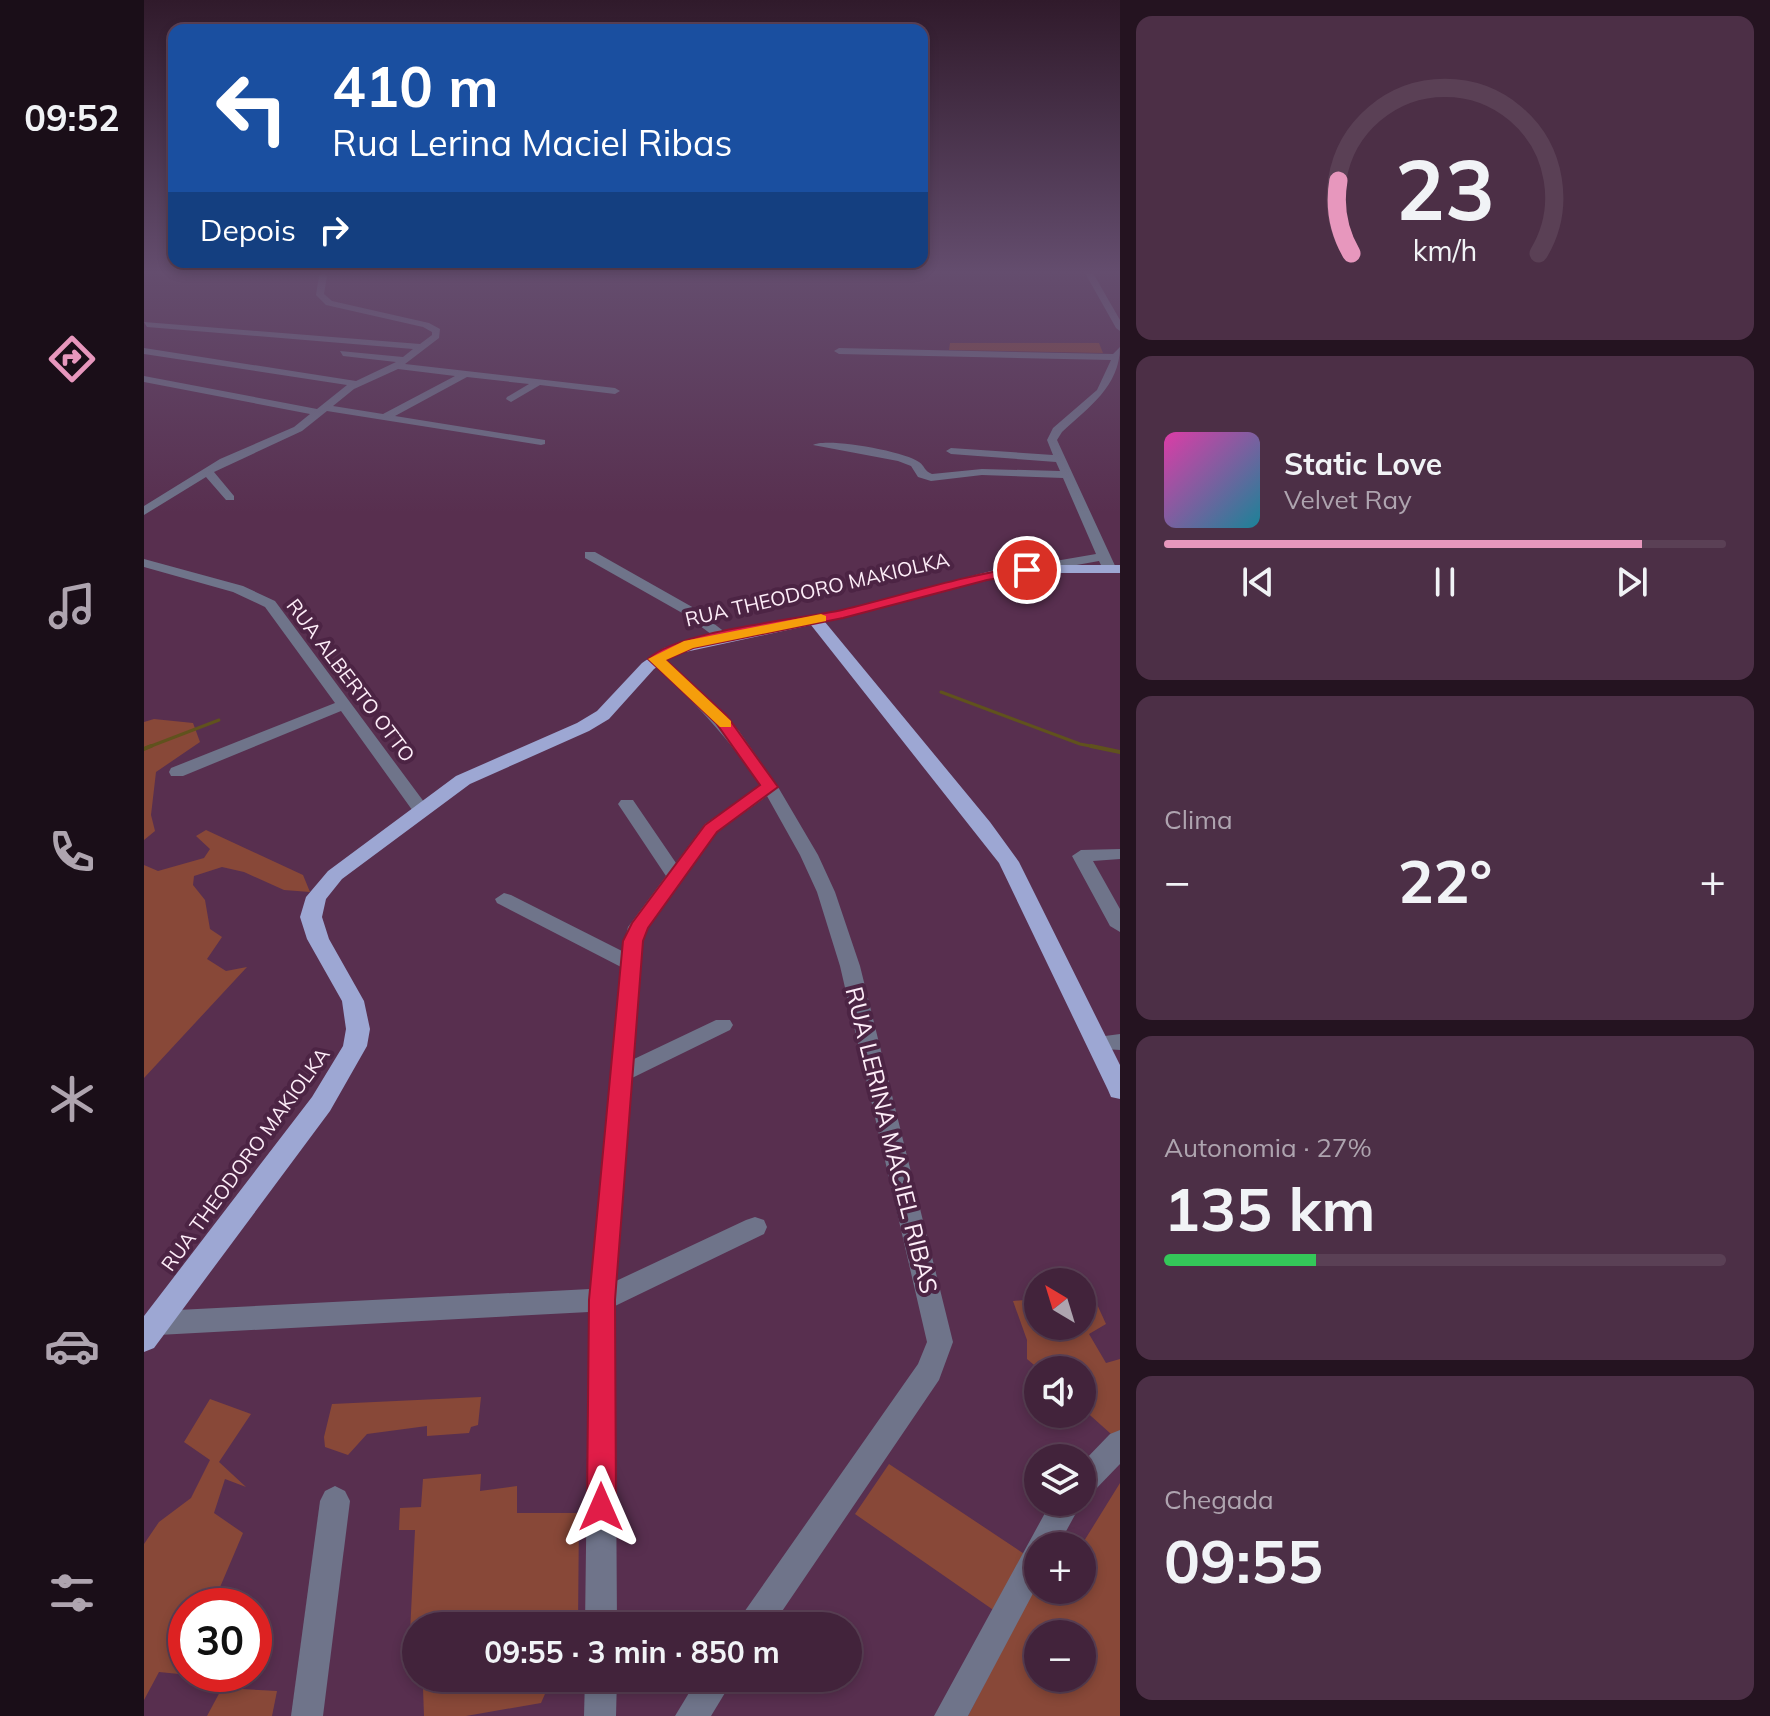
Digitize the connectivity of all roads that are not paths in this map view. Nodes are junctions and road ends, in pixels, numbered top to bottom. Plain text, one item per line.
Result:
1 (157, 353) edge
2 (343, 353) dead end
3 (414, 353) edge
4 (1032, 353) edge
5 (1118, 354) edge
6 (401, 363) junction
7 (465, 374) junction
8 (144, 379) edge
9 (539, 382) junction
10 (356, 384) junction
11 (511, 399) dead end
12 (602, 401) dead end
13 (323, 411) junction
14 (385, 417) junction
15 (541, 442) dead end
16 (818, 445) dead end
17 (951, 451) dead end
18 (1059, 459) junction
19 (207, 472) junction
20 (1002, 473) junction
21 (1067, 475) junction
22 (1007, 485) dead end
23 (230, 498) dead end
24 (144, 511) edge
25 (590, 555) dead end
26 (144, 563) edge
27 (1111, 565) edge
28 (815, 620) junction
29 (724, 637) junction
30 (656, 659) junction
31 (345, 704) junction
32 (177, 772) dead end
33 (770, 787) junction
34 (627, 804) dead end
35 (421, 810) junction
36 (1120, 854) edge
37 (676, 877) junction
38 (504, 899) dead end
39 (1120, 926) edge
40 (630, 963) junction
41 (723, 1025) dead end
42 (1110, 1047) edge
43 (621, 1074) junction
44 (1120, 1090) edge
45 (755, 1227) dead end
46 (602, 1300) junction
47 (151, 1331) edge
48 (1120, 1444) edge
49 (1096, 1469) edge
50 (335, 1501) dead end
51 (1024, 1579) edge
52 (601, 1612) edge
53 (763, 1612) edge
54 (601, 1692) edge
55 (708, 1692) edge
56 (307, 1716) edge
57 (600, 1716) edge
58 (691, 1716) edge
59 (950, 1716) edge

1 - 10 street
2 - 6 street
3 - 6 street
4 - 5 street
5 - 18 street
6 - 7 street
6 - 10 street
7 - 9 street
7 - 14 street
8 - 13 street
9 - 11 street
9 - 12 street
10 - 13 street
13 - 14 street
13 - 19 street
14 - 15 street
16 - 20 street
17 - 18 street
18 - 21 street
19 - 23 street
19 - 24 street
20 - 21 street
20 - 22 street
21 - 27 street
25 - 29 street
26 - 31 street, RUA ALBERTO OTTO
27 - 28 main road, RUA THEODORO MAKIOLKA
28 - 29 main road, RUA THEODORO MAKIOLKA
28 - 42 main road
29 - 30 main road, RUA THEODORO MAKIOLKA
30 - 33 street, RUA LERINA MACIEL RIBAS
30 - 35 main road, RUA THEODORO MAKIOLKA
31 - 32 street
31 - 35 street, RUA ALBERTO OTTO
33 - 37 street
33 - 53 street, RUA LERINA MACIEL RIBAS
34 - 37 street
35 - 47 main road, RUA THEODORO MAKIOLKA
36 - 39 street
37 - 40 street
38 - 40 street
40 - 43 street
41 - 43 street
42 - 44 main road
43 - 46 street
45 - 46 street
46 - 47 street
46 - 52 street
48 - 49 street
50 - 56 street
51 - 59 street
54 - 57 street
55 - 58 street

